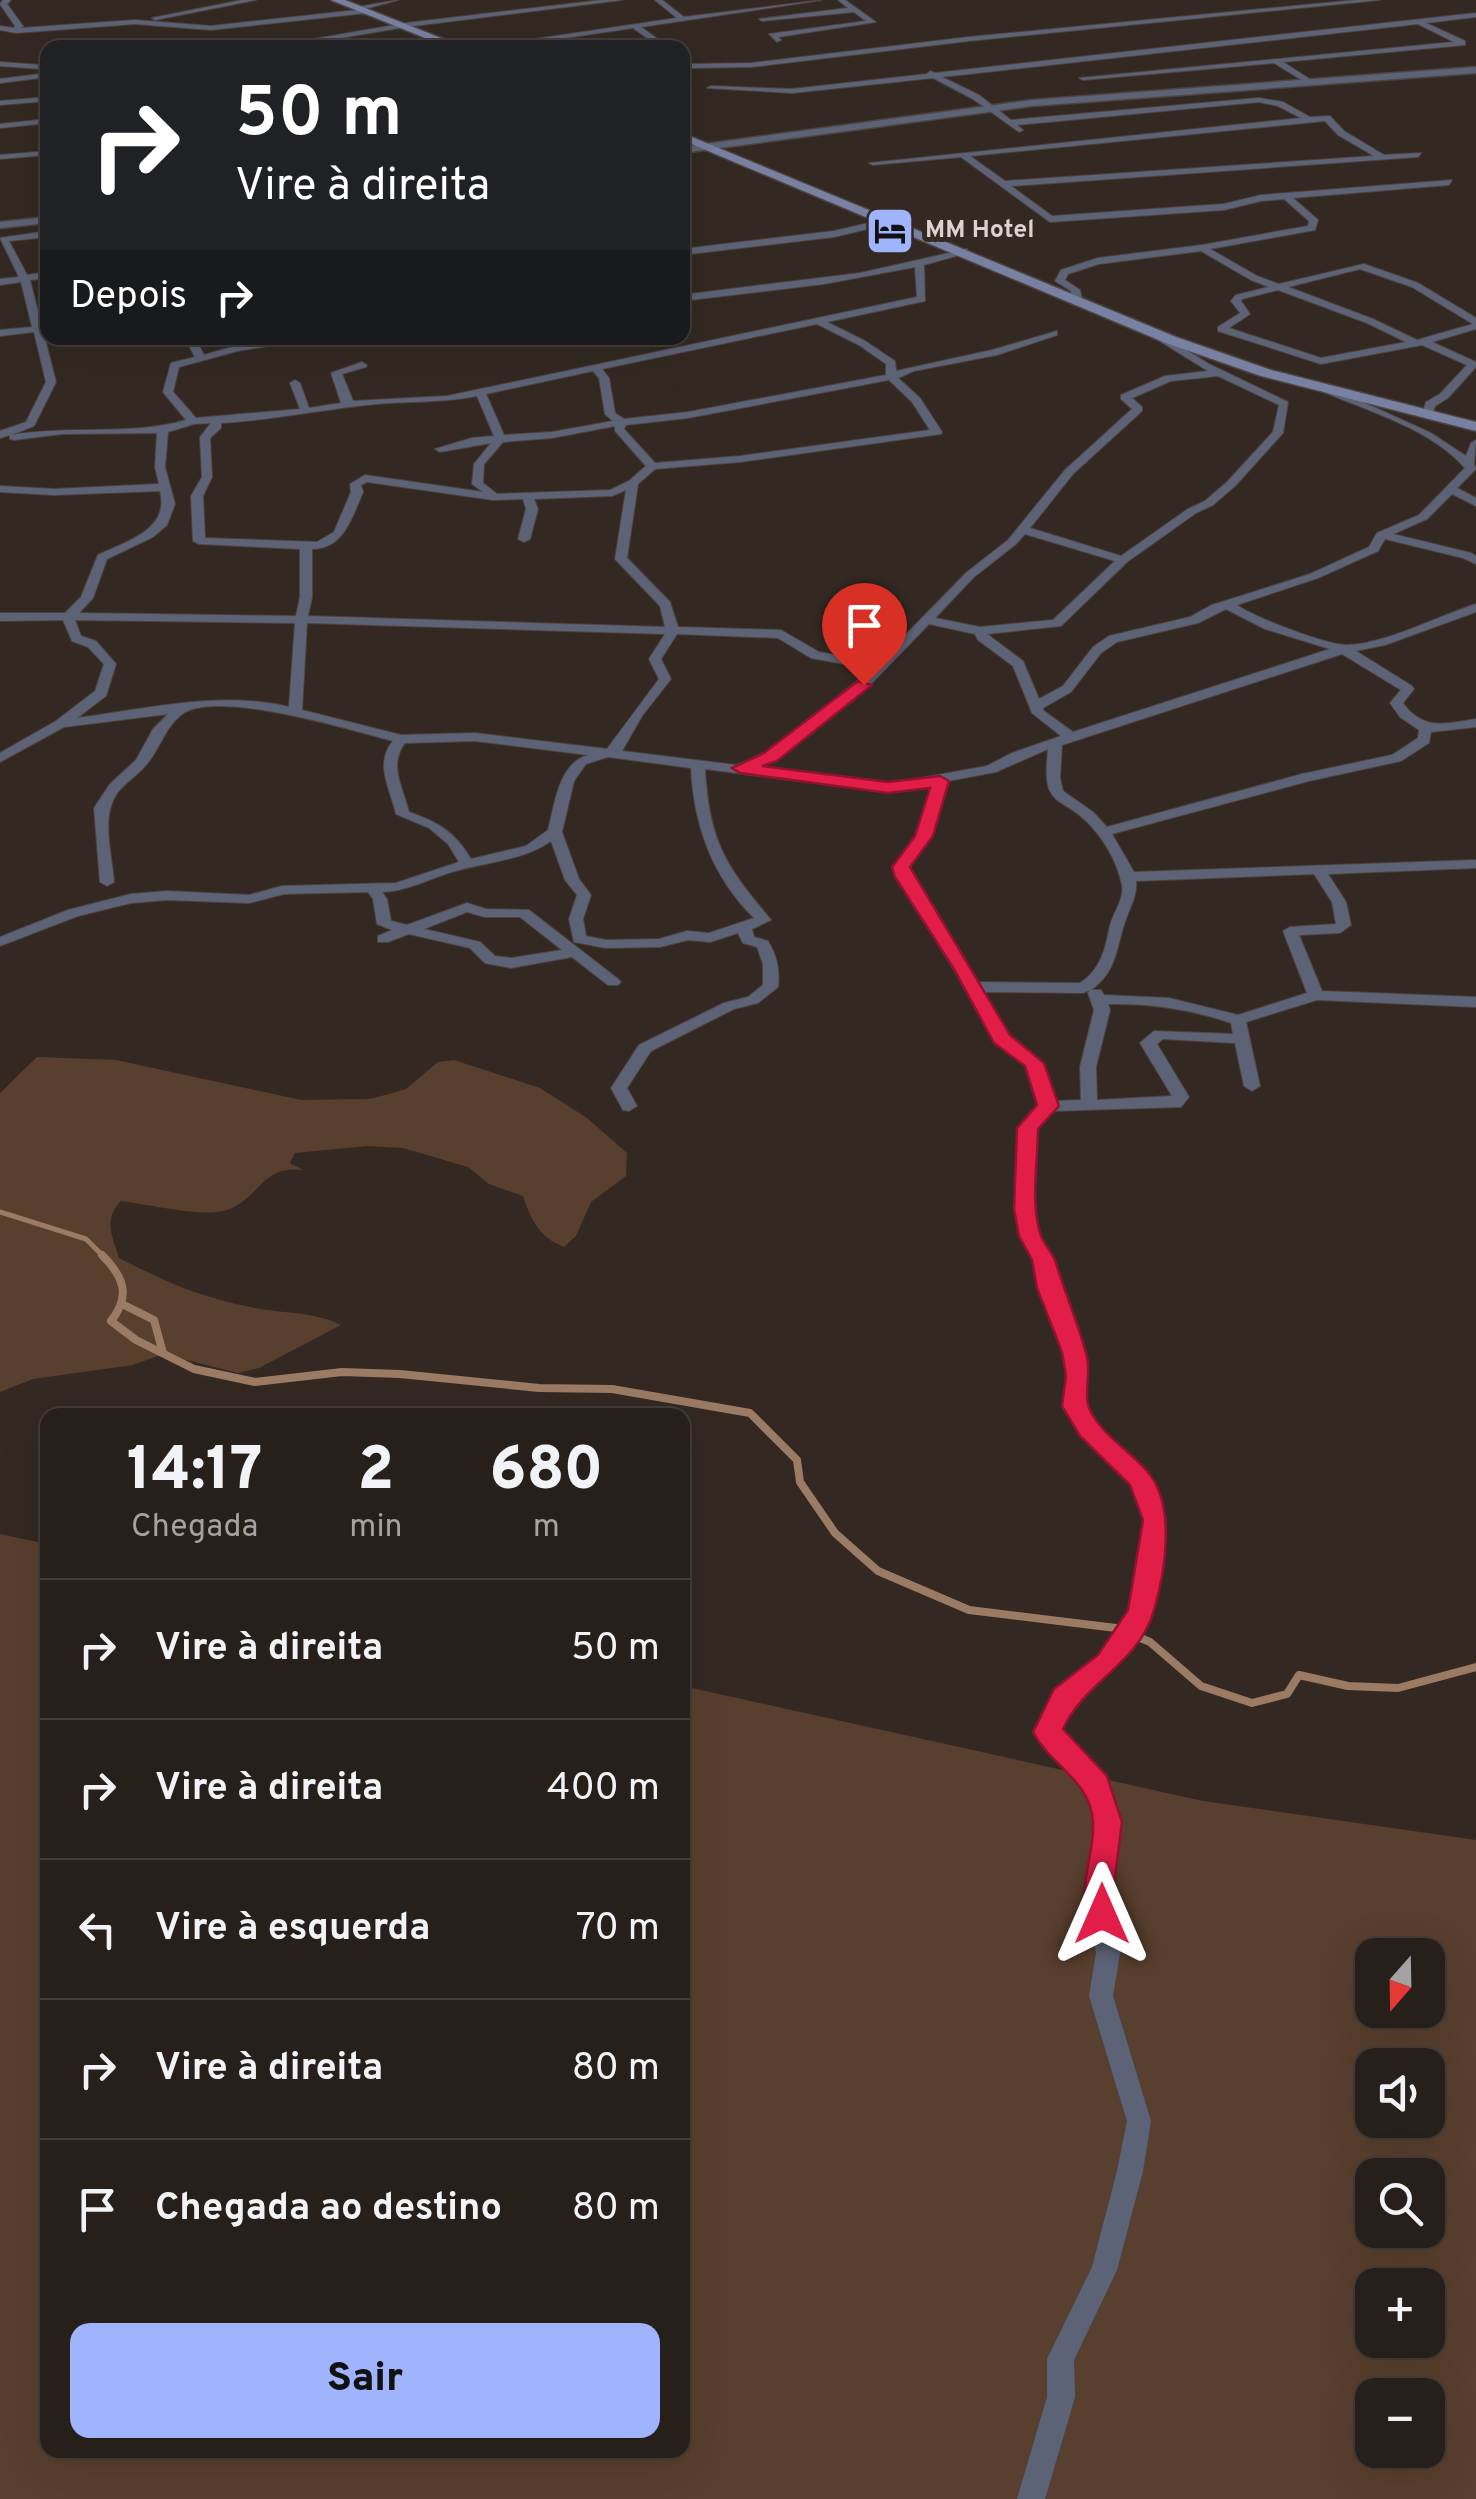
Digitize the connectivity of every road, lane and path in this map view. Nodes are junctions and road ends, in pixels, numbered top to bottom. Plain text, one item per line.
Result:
1 (336, 0) edge
2 (395, 0) edge
3 (619, 0) edge
4 (658, 0) edge
5 (820, 0) edge
6 (841, 0) edge
7 (1378, 0) edge
8 (18, 1) edge
9 (4, 2) edge
10 (239, 4) junction
11 (252, 4) edge
12 (198, 9) junction
13 (363, 10) junction
14 (854, 10) junction
15 (223, 12) dead end
16 (1476, 15) edge
17 (681, 18) junction
18 (762, 19) dead end
19 (135, 22) junction
20 (1421, 23) junction
21 (406, 25) junction
22 (633, 25) junction
23 (0, 28) edge
24 (224, 28) junction
25 (16, 31) junction
26 (314, 40) edge
27 (442, 40) edge
28 (532, 40) edge
29 (655, 40) edge
30 (777, 40) dead end
31 (1275, 60) junction
32 (3, 66) edge
33 (690, 66) edge
34 (40, 68) edge
35 (1476, 70) edge
36 (930, 73) junction
37 (40, 77) edge
38 (1084, 78) dead end
39 (0, 81) edge
40 (1308, 82) junction
41 (710, 88) dead end
42 (40, 100) edge
43 (0, 104) edge
44 (994, 108) junction
45 (1307, 118) junction
46 (40, 122) edge
47 (1009, 123) junction
48 (0, 126) edge
49 (690, 139) edge
50 (1039, 146) junction
51 (710, 147) junction
52 (690, 149) edge
53 (40, 153) edge
54 (963, 154) junction
55 (1418, 155) dead end
56 (0, 157) edge
57 (1382, 157) junction
58 (873, 164) dead end
59 (1450, 182) dead end
60 (1001, 184) junction
61 (1286, 196) junction
62 (40, 221) edge
63 (890, 221) junction
64 (0, 226) edge
65 (40, 235) edge
66 (1202, 248) junction
67 (690, 251) edge
68 (964, 251) junction
69 (918, 265) junction
70 (40, 277) edge
71 (25, 280) junction
72 (0, 282) edge
73 (1278, 284) junction
74 (690, 297) edge
75 (1077, 300) junction
76 (816, 320) junction
77 (1476, 324) edge
78 (38, 328) junction
79 (1148, 330) junction
80 (0, 333) edge
81 (1054, 333) dead end
82 (40, 336) edge
83 (1419, 342) junction
84 (42, 345) edge
85 (194, 345) edge
86 (260, 345) edge
87 (201, 359) junction
88 (362, 365) dead end
89 (596, 368) junction
90 (1220, 374) junction
91 (891, 377) junction
92 (295, 383) dead end
93 (1328, 390) junction
94 (481, 393) junction
95 (344, 406) junction
96 (306, 412) junction
97 (1426, 415) junction
98 (194, 421) junction
99 (216, 422) junction
100 (622, 422) junction
101 (163, 430) junction
102 (1475, 432) edge
103 (0, 437) edge
104 (500, 439) junction
105 (440, 449) dead end
106 (1469, 463) junction
107 (652, 466) junction
108 (634, 482) junction
109 (165, 487) junction
110 (0, 490) edge
111 (1451, 490) junction
112 (528, 496) junction
113 (1476, 503) edge
114 (1022, 529) junction
115 (1381, 535) junction
116 (524, 539) dead end
117 (306, 547) junction
118 (1122, 560) junction
119 (1476, 562) edge
120 (1227, 604) junction
121 (1476, 608) edge
122 (0, 617) edge
123 (68, 617) junction
124 (301, 619) junction
125 (929, 620) junction
126 (674, 630) junction
127 (980, 631) junction
128 (1344, 650) junction
129 (881, 667) junction
130 (1037, 706) junction
131 (180, 709) junction
132 (295, 711) junction
133 (61, 724) junction
134 (1476, 724) edge
135 (1425, 730) junction
136 (1071, 737) junction
137 (401, 739) junction
138 (1055, 742) junction
139 (603, 754) junction
140 (0, 758) edge
141 (698, 768) junction
142 (740, 768) junction
143 (940, 781) junction
144 (555, 832) junction
145 (1104, 832) junction
146 (467, 864) junction
147 (1476, 864) edge
148 (1320, 872) junction
149 (1125, 878) junction
150 (107, 882) dead end
151 (374, 890) junction
152 (743, 926) junction
153 (399, 930) junction
154 (383, 939) dead end
155 (0, 942) edge
156 (594, 943) junction
157 (574, 953) junction
158 (614, 982) dead end
159 (971, 987) junction
160 (1096, 992) junction
161 (1316, 995) junction
162 (1476, 1002) edge
163 (1238, 1020) junction
164 (1242, 1039) junction
165 (1252, 1086) dead end
166 (1088, 1105) junction
167 (628, 1106) dead end
168 (1048, 1106) junction
169 (1031, 2499) edge

1 - 13 main road
2 - 13 street
3 - 21 street
4 - 17 street
5 - 17 street
6 - 14 street
7 - 33 street
8 - 9 street
9 - 25 street
10 - 11 street
10 - 12 street
10 - 15 street
12 - 19 street
12 - 24 street
13 - 21 main road
13 - 24 street
14 - 18 street
14 - 30 street
16 - 20 street
17 - 22 street
19 - 24 street
19 - 25 street
20 - 31 street
20 - 36 street
21 - 26 street
21 - 27 main road
22 - 28 street
22 - 29 street
23 - 25 street
31 - 38 street
31 - 40 street
32 - 34 street
35 - 40 street
36 - 41 street
36 - 44 street
37 - 39 street
40 - 44 street
42 - 43 street
44 - 47 street
44 - 51 street
45 - 47 street
45 - 50 street
45 - 57 street
46 - 48 street
47 - 50 street
49 - 51 main road
50 - 54 street
51 - 52 street
51 - 63 main road
53 - 56 street
54 - 58 street
54 - 60 street
55 - 57 street
57 - 60 street
59 - 61 street
60 - 61 street
61 - 66 street
62 - 64 street
63 - 67 street
63 - 68 main road
65 - 71 street
66 - 73 street
66 - 75 street
68 - 69 street
68 - 75 main road
69 - 74 street
69 - 76 street
70 - 71 street
71 - 72 street
71 - 78 street
73 - 77 street
73 - 83 street
73 - 83 street
75 - 79 main road
76 - 89 street
76 - 91 street
77 - 83 street
78 - 80 street
78 - 82 street
79 - 90 street
79 - 93 main road
81 - 91 street
83 - 97 street
84 - 103 street
85 - 87 street
86 - 87 street
87 - 98 street
88 - 95 street
89 - 94 street
89 - 100 street
90 - 114 street
90 - 118 street
91 - 100 street
91 - 107 street
92 - 96 street
93 - 97 main road
93 - 106 street
94 - 95 street
94 - 104 street
95 - 96 street
96 - 99 street
97 - 102 main road
98 - 99 street
98 - 101 street
99 - 117 street
100 - 104 street
100 - 107 street
101 - 103 street
101 - 109 street
102 - 106 street
104 - 105 street
104 - 112 street
106 - 111 street
107 - 108 street
108 - 112 street
108 - 126 street
109 - 110 street
109 - 123 street
111 - 113 street
111 - 115 street
112 - 116 street
112 - 117 street
114 - 118 street
114 - 125 street
115 - 119 street
115 - 120 street
117 - 124 street
118 - 127 street
120 - 128 street
120 - 130 street
121 - 128 street
122 - 123 street
123 - 124 street
123 - 133 street
124 - 126 street
124 - 132 street
125 - 127 street
125 - 129 street
126 - 129 street
126 - 139 street
127 - 130 street
128 - 135 street
128 - 136 street
129 - 142 street
130 - 136 street
131 - 132 street
131 - 133 street
131 - 150 street
132 - 137 street
133 - 140 street
134 - 135 street
135 - 145 street
136 - 138 street
137 - 139 street
137 - 146 street
138 - 143 street
138 - 145 street
139 - 141 street
139 - 144 street
141 - 142 street
141 - 152 street
142 - 143 street
143 - 159 street
144 - 146 street
144 - 156 street
145 - 149 street
146 - 151 street
147 - 148 street
148 - 149 street
148 - 161 street
149 - 160 street
151 - 153 street
151 - 155 street
152 - 156 street
152 - 167 street
153 - 154 street
153 - 157 street
153 - 157 street
156 - 157 street
157 - 158 street
159 - 160 street
159 - 168 street
160 - 163 street
160 - 166 street
161 - 162 street
161 - 163 street
163 - 164 street
164 - 165 street
164 - 166 street
166 - 168 street
168 - 169 street

